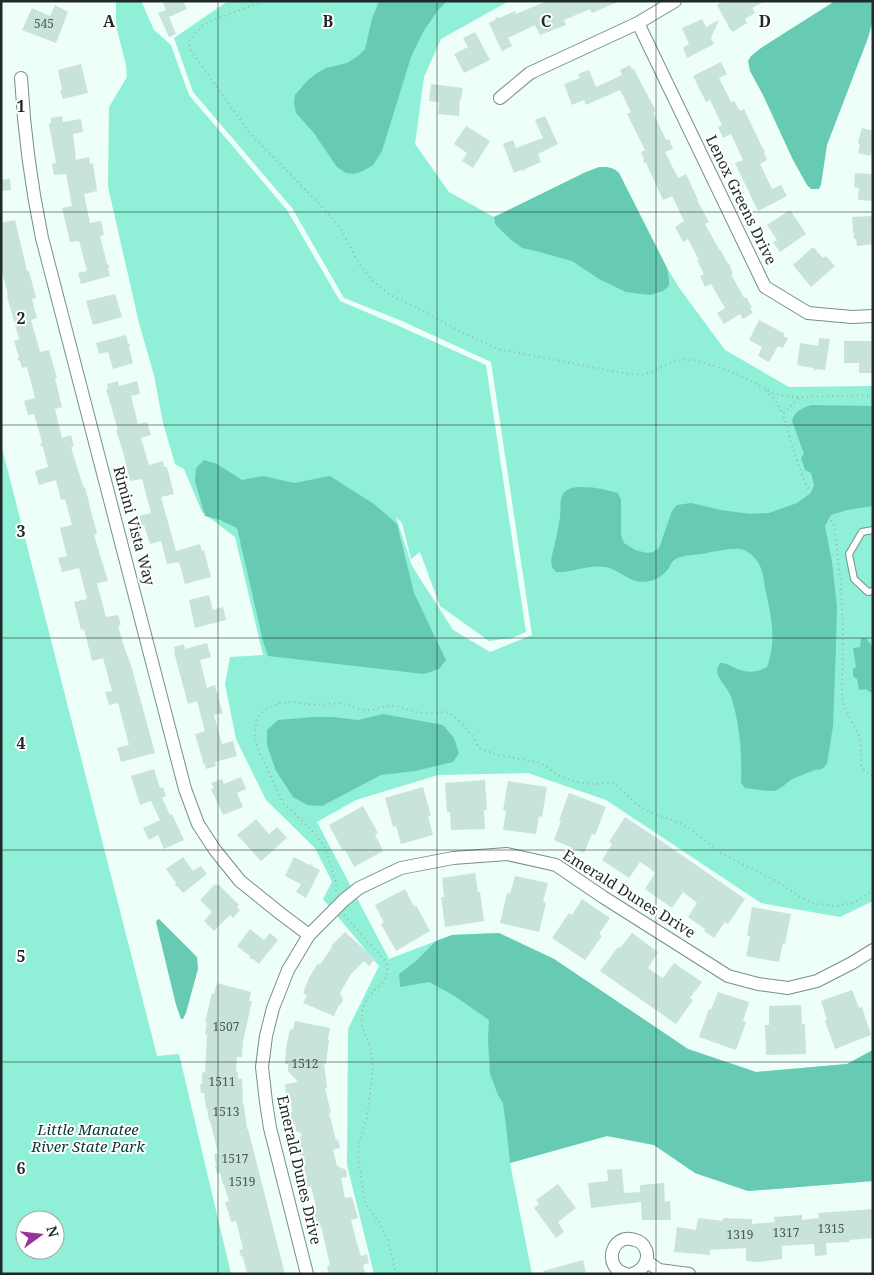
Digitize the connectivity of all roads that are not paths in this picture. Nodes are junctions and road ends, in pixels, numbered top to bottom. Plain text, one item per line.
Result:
1 (675, 1) edge
2 (638, 23) junction
3 (21, 78) dead end
4 (500, 98) dead end
5 (873, 316) edge
6 (873, 530) edge
7 (873, 591) edge
8 (309, 935) junction
9 (873, 950) edge
10 (646, 1261) junction
11 (307, 1274) edge
12 (626, 1274) edge
13 (632, 1274) edge
14 (689, 1274) edge

1 - 2 street
2 - 4 street
2 - 5 street, Lenox Greens Drive
3 - 8 street, Rimini Vista Way
6 - 7 lane
8 - 9 street, Emerald Dunes Drive
8 - 11 street, Emerald Dunes Drive
10 - 12 street
10 - 13 street
10 - 14 street

